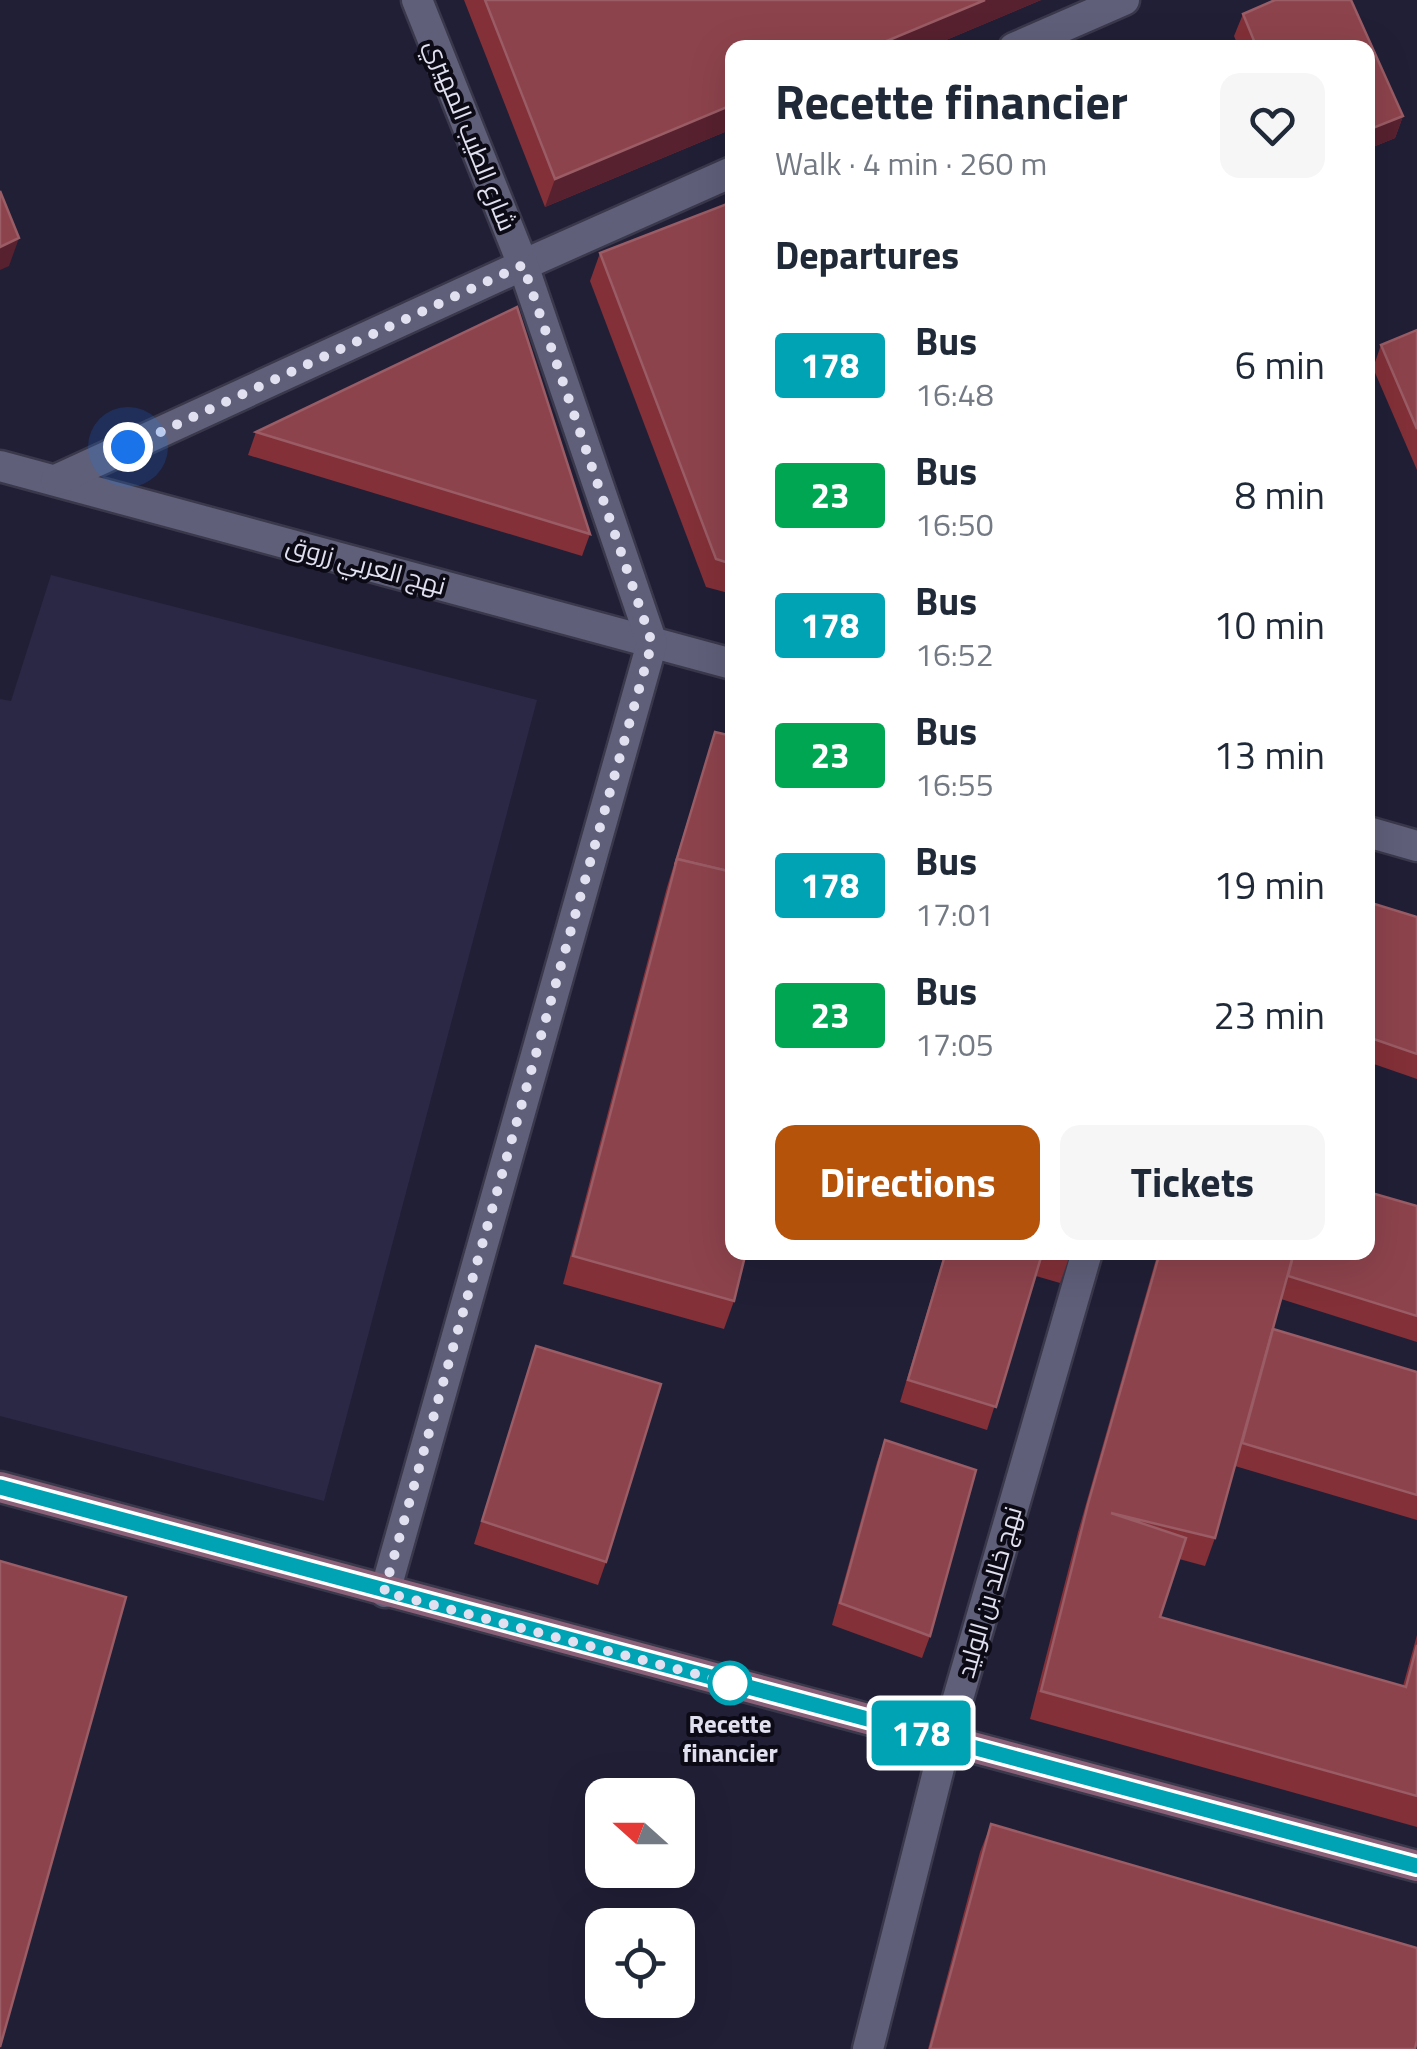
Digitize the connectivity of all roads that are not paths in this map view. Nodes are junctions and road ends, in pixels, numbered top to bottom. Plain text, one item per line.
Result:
1 (417, 0) edge
2 (1124, 0) edge
3 (1032, 40) edge
4 (725, 175) edge
5 (523, 265) junction
6 (0, 466) edge
7 (56, 480) junction
8 (652, 643) junction
9 (725, 662) edge
10 (1375, 834) edge
11 (1417, 846) edge
12 (1084, 1260) edge
13 (0, 1487) edge
14 (384, 1592) junction
15 (946, 1740) junction
16 (1417, 1866) edge
17 (868, 2049) edge

1 - 5 street, شارع الطيب المهيري
2 - 3 street
4 - 5 street
5 - 7 street
5 - 8 street, شارع الطيب المهيري
6 - 7 street, نهج العربي زروق
7 - 8 street, نهج العربي زروق
8 - 9 street, نهج العربي زروق
8 - 14 street
10 - 11 street
12 - 15 street, نهج خالد بن الوليد
13 - 14 street
14 - 15 street
15 - 16 street
15 - 17 street, نهج خالد بن الوليد

